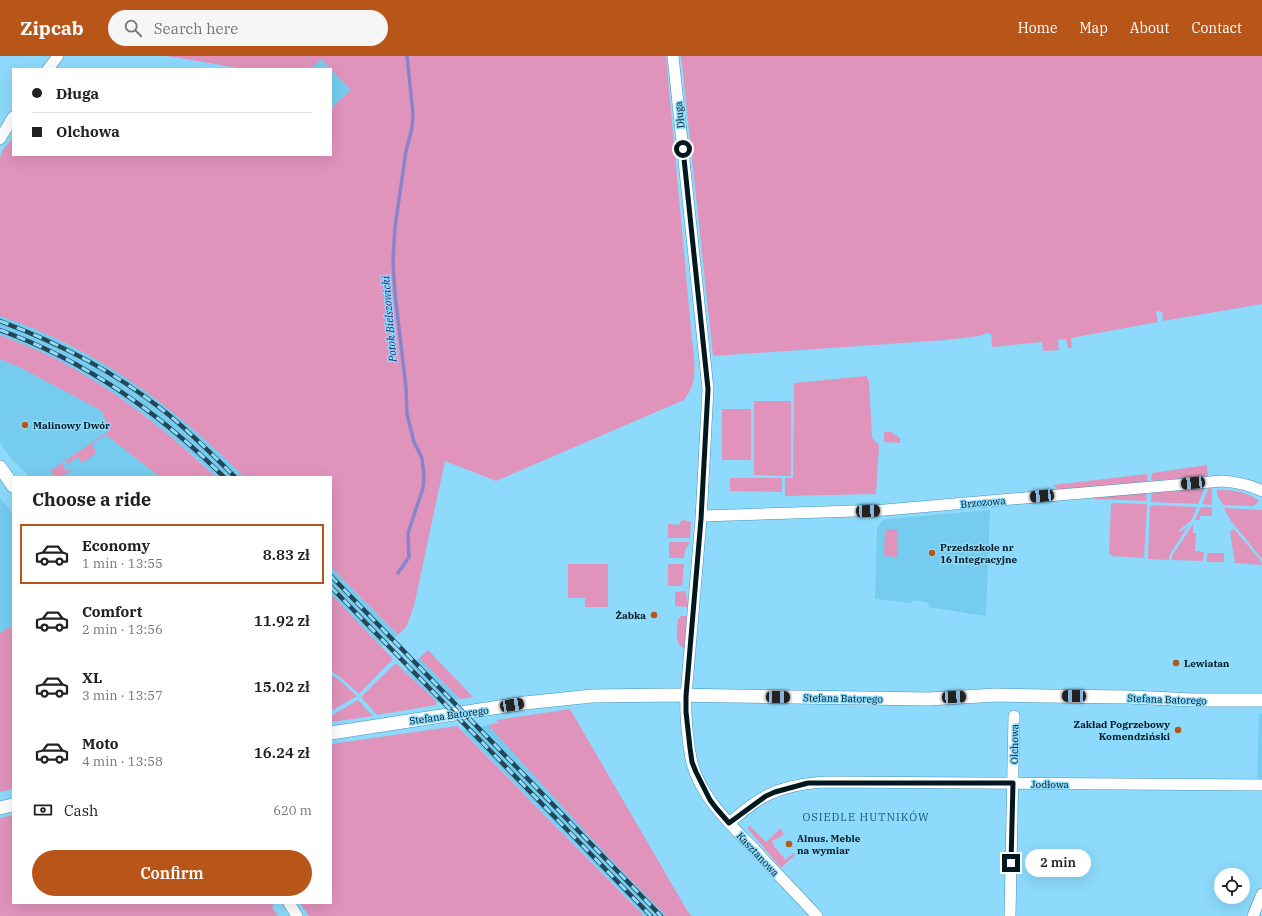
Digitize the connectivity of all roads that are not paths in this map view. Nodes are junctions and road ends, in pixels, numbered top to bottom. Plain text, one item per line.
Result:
1 (58, 56) edge
2 (673, 56) edge
3 (49, 68) edge
4 (12, 119) edge
5 (0, 139) edge
6 (0, 467) edge
7 (12, 485) edge
8 (1262, 491) edge
9 (702, 516) junction
10 (686, 696) junction
11 (1262, 700) edge
12 (1014, 716) dead end
13 (332, 733) edge
14 (1013, 783) junction
15 (1262, 786) edge
16 (12, 805) edge
17 (0, 808) edge
18 (729, 823) junction
19 (1262, 894) edge
20 (290, 904) edge
21 (297, 916) edge
22 (817, 916) edge
23 (1010, 916) edge
24 (1253, 916) edge

1 - 3 street
2 - 9 street, Długa
4 - 5 street
6 - 7 street
8 - 9 street, Brzozowa
9 - 10 street
10 - 11 street, Stefana Batorego
10 - 13 street, Stefana Batorego
10 - 18 street, Kasztanowa
12 - 14 street, Olchowa
14 - 15 street, Jodłowa
14 - 18 street, Jodłowa
14 - 23 street, Olchowa
16 - 17 street
18 - 22 street, Kasztanowa
19 - 24 street
20 - 21 street

